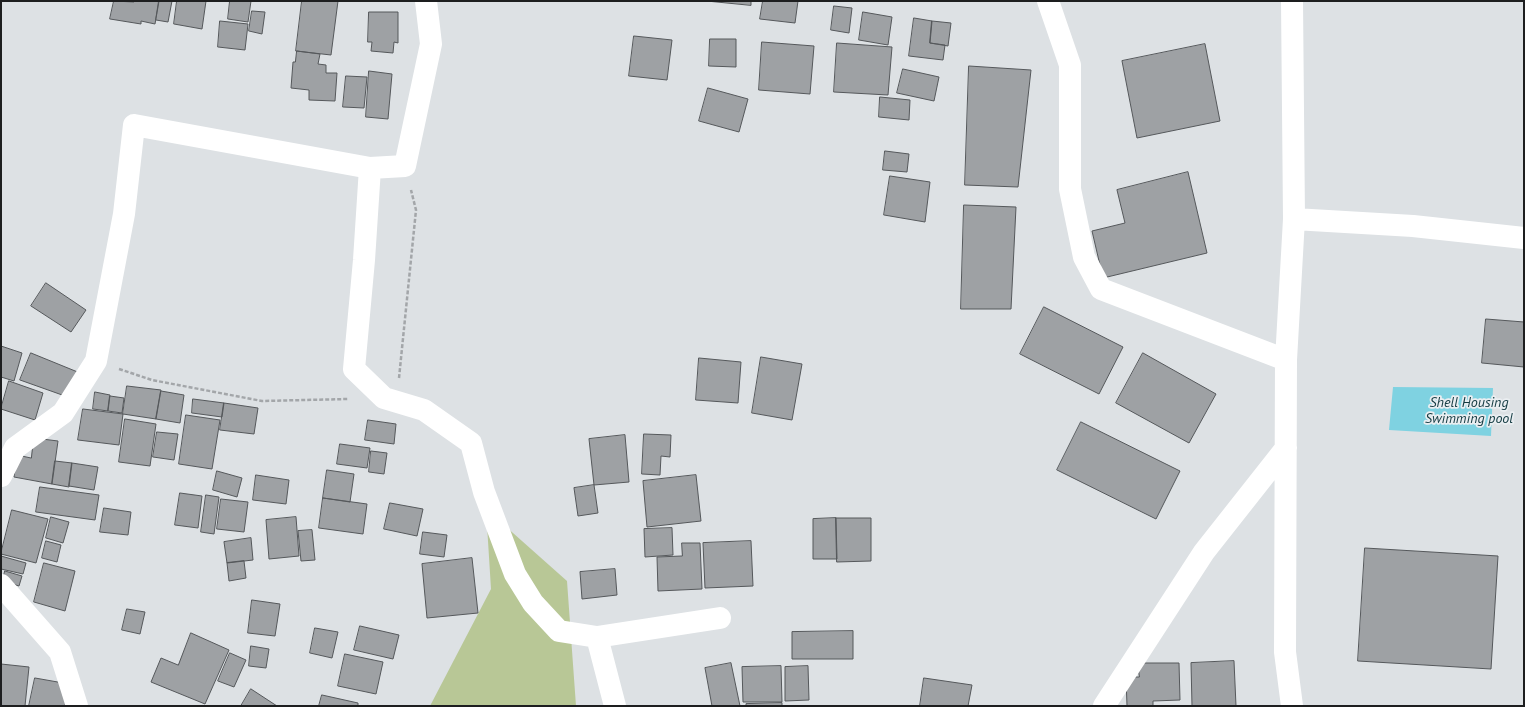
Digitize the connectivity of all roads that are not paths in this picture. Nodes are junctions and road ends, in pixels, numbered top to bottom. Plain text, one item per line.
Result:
1 (426, 1) edge
2 (1048, 1) edge
3 (1292, 1) edge
4 (370, 168) junction
5 (1294, 219) junction
6 (1524, 238) edge
7 (1286, 360) junction
8 (1286, 448) junction
9 (1, 476) edge
10 (1, 585) edge
11 (720, 618) dead end
12 (597, 637) junction
13 (77, 706) edge
14 (615, 706) edge
15 (1104, 706) edge
16 (1292, 706) edge

1 - 4 street
2 - 7 street
3 - 5 street
4 - 9 street
4 - 12 street
5 - 6 street
5 - 7 street
7 - 8 street
8 - 15 street
8 - 16 street
10 - 13 street
11 - 12 street
12 - 14 street

